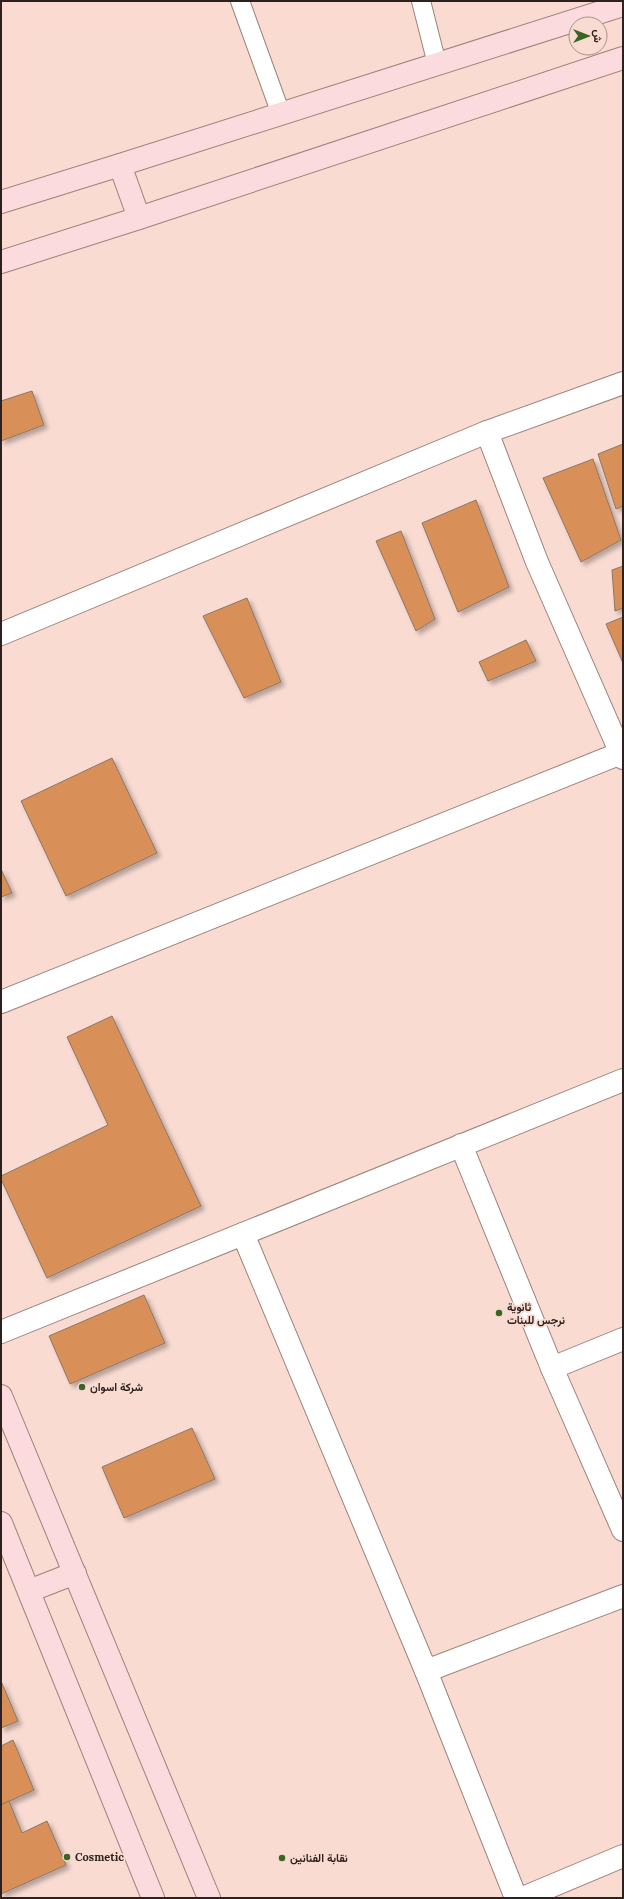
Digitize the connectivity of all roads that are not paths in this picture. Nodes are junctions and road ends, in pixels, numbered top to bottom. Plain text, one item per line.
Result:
1 (240, 1) edge
2 (421, 1) edge
3 (623, 5) edge
4 (623, 58) edge
5 (437, 64) junction
6 (281, 114) junction
7 (120, 165) junction
8 (1, 202) edge
9 (139, 218) junction
10 (1, 262) edge
11 (623, 383) edge
12 (487, 432) junction
13 (1, 634) edge
14 (622, 755) edge
15 (1, 1002) edge
16 (623, 1080) edge
17 (461, 1145) junction
18 (243, 1234) junction
19 (1, 1332) edge
20 (623, 1339) edge
21 (552, 1368) junction
22 (1, 1396) edge
23 (1, 1523) edge
24 (623, 1530) edge
25 (75, 1573) junction
26 (29, 1591) junction
27 (623, 1596) edge
28 (426, 1671) junction
29 (623, 1856) edge
30 (153, 1898) edge
31 (210, 1898) edge
32 (516, 1898) edge
33 (523, 1898) edge

1 - 6 lane
2 - 5 lane
3 - 5 main road
4 - 9 main road
5 - 6 main road
6 - 7 main road
7 - 8 main road
7 - 9 main road
9 - 10 main road
11 - 12 street
12 - 13 street
12 - 14 street
14 - 15 street
16 - 17 street
17 - 18 street
17 - 21 street
18 - 19 street
18 - 28 street
20 - 21 street
21 - 24 street
22 - 25 main road
23 - 26 main road
25 - 26 main road
25 - 31 main road
26 - 30 main road
27 - 28 street
28 - 32 street
29 - 33 street

